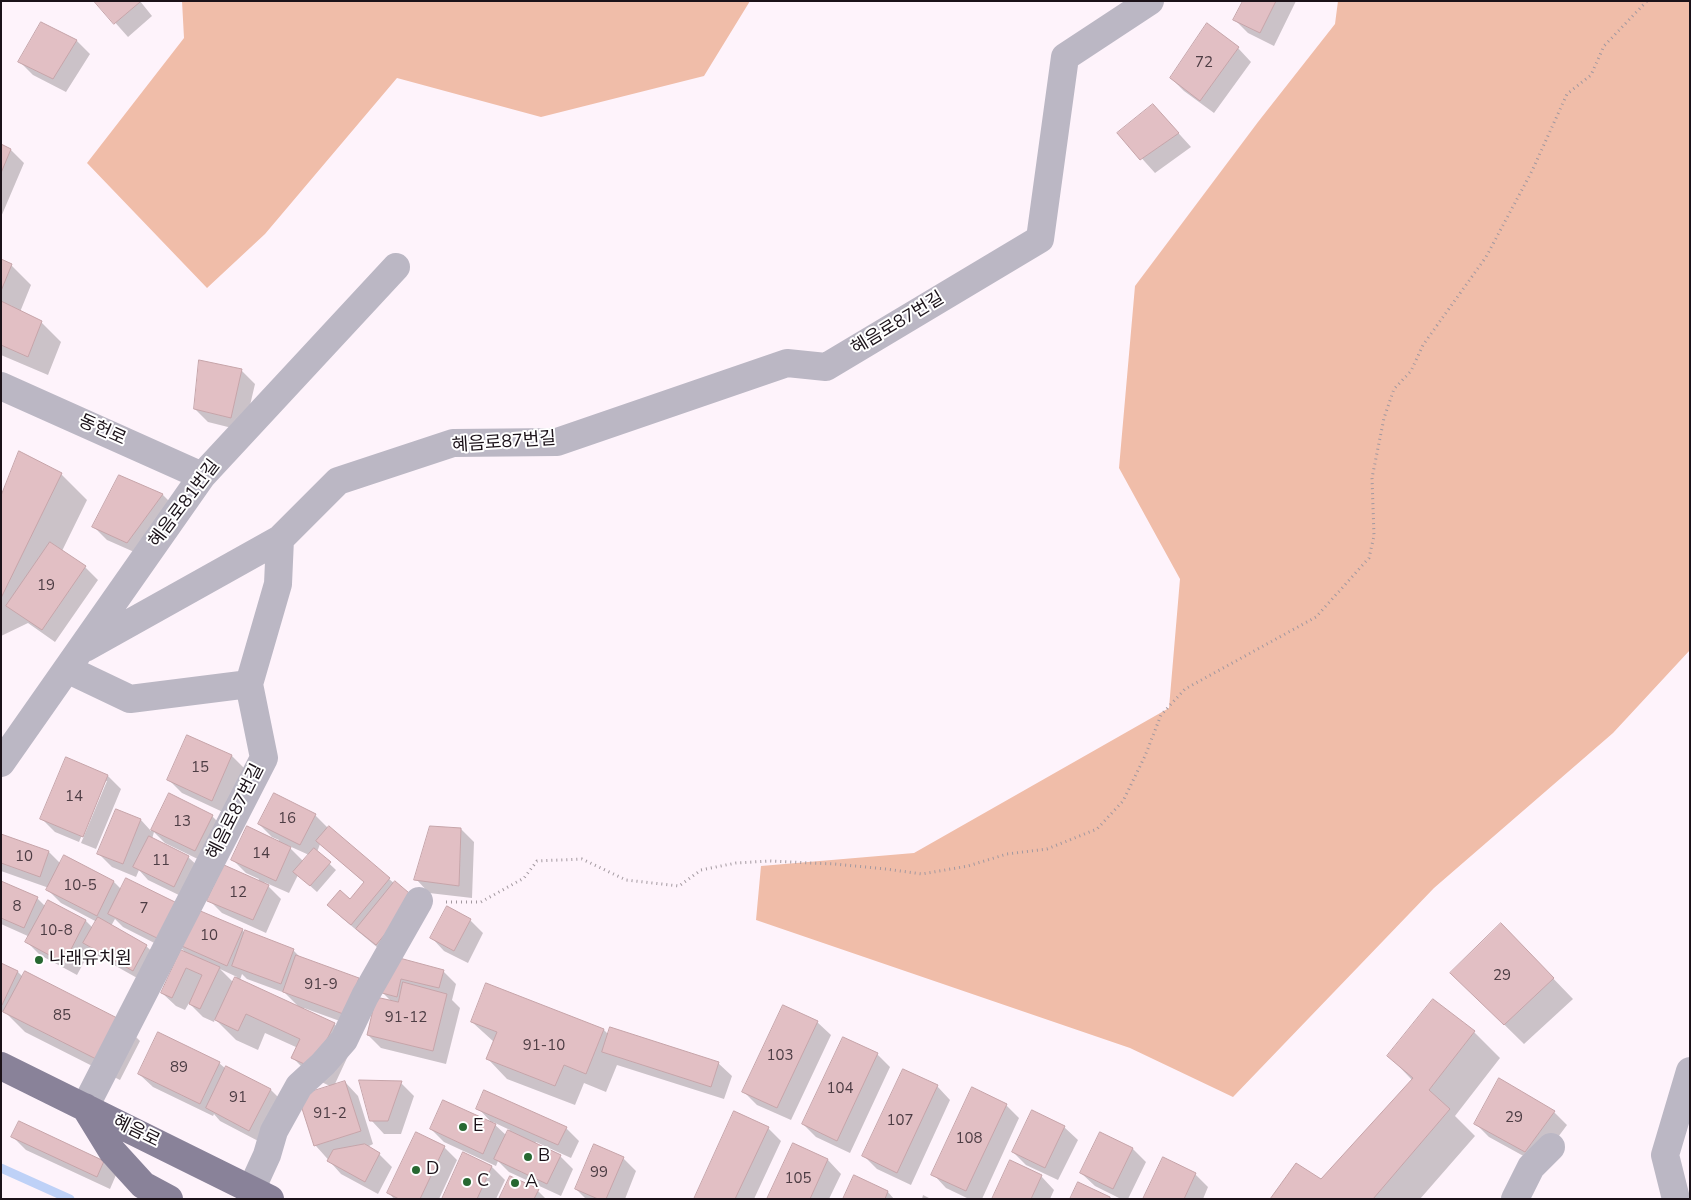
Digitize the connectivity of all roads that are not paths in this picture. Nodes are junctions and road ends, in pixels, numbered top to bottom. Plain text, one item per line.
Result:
1 (1150, 1) edge
2 (396, 268) dead end
3 (1, 386) edge
4 (202, 476) junction
5 (280, 539) junction
6 (73, 660) junction
7 (248, 684) junction
8 (1, 763) edge
9 (419, 901) road end
10 (1, 1066) edge
11 (1690, 1070) edge
12 (85, 1107) junction
13 (1551, 1147) dead end
14 (260, 1194) edge
15 (170, 1199) edge
16 (1515, 1199) edge
17 (1676, 1199) edge

1 - 5 street, 혜음로87번길
2 - 4 street, 혜음로81번길
3 - 4 street, 동헌로
4 - 6 street, 혜음로81번길
5 - 6 street
5 - 7 street, 혜음로87번길
6 - 7 street
6 - 8 street, 혜음로81번길
7 - 12 street, 혜음로87번길
9 - 14 street
10 - 12 main road, 혜음로
11 - 17 street
12 - 14 main road, 혜음로
12 - 15 main road
13 - 16 street

